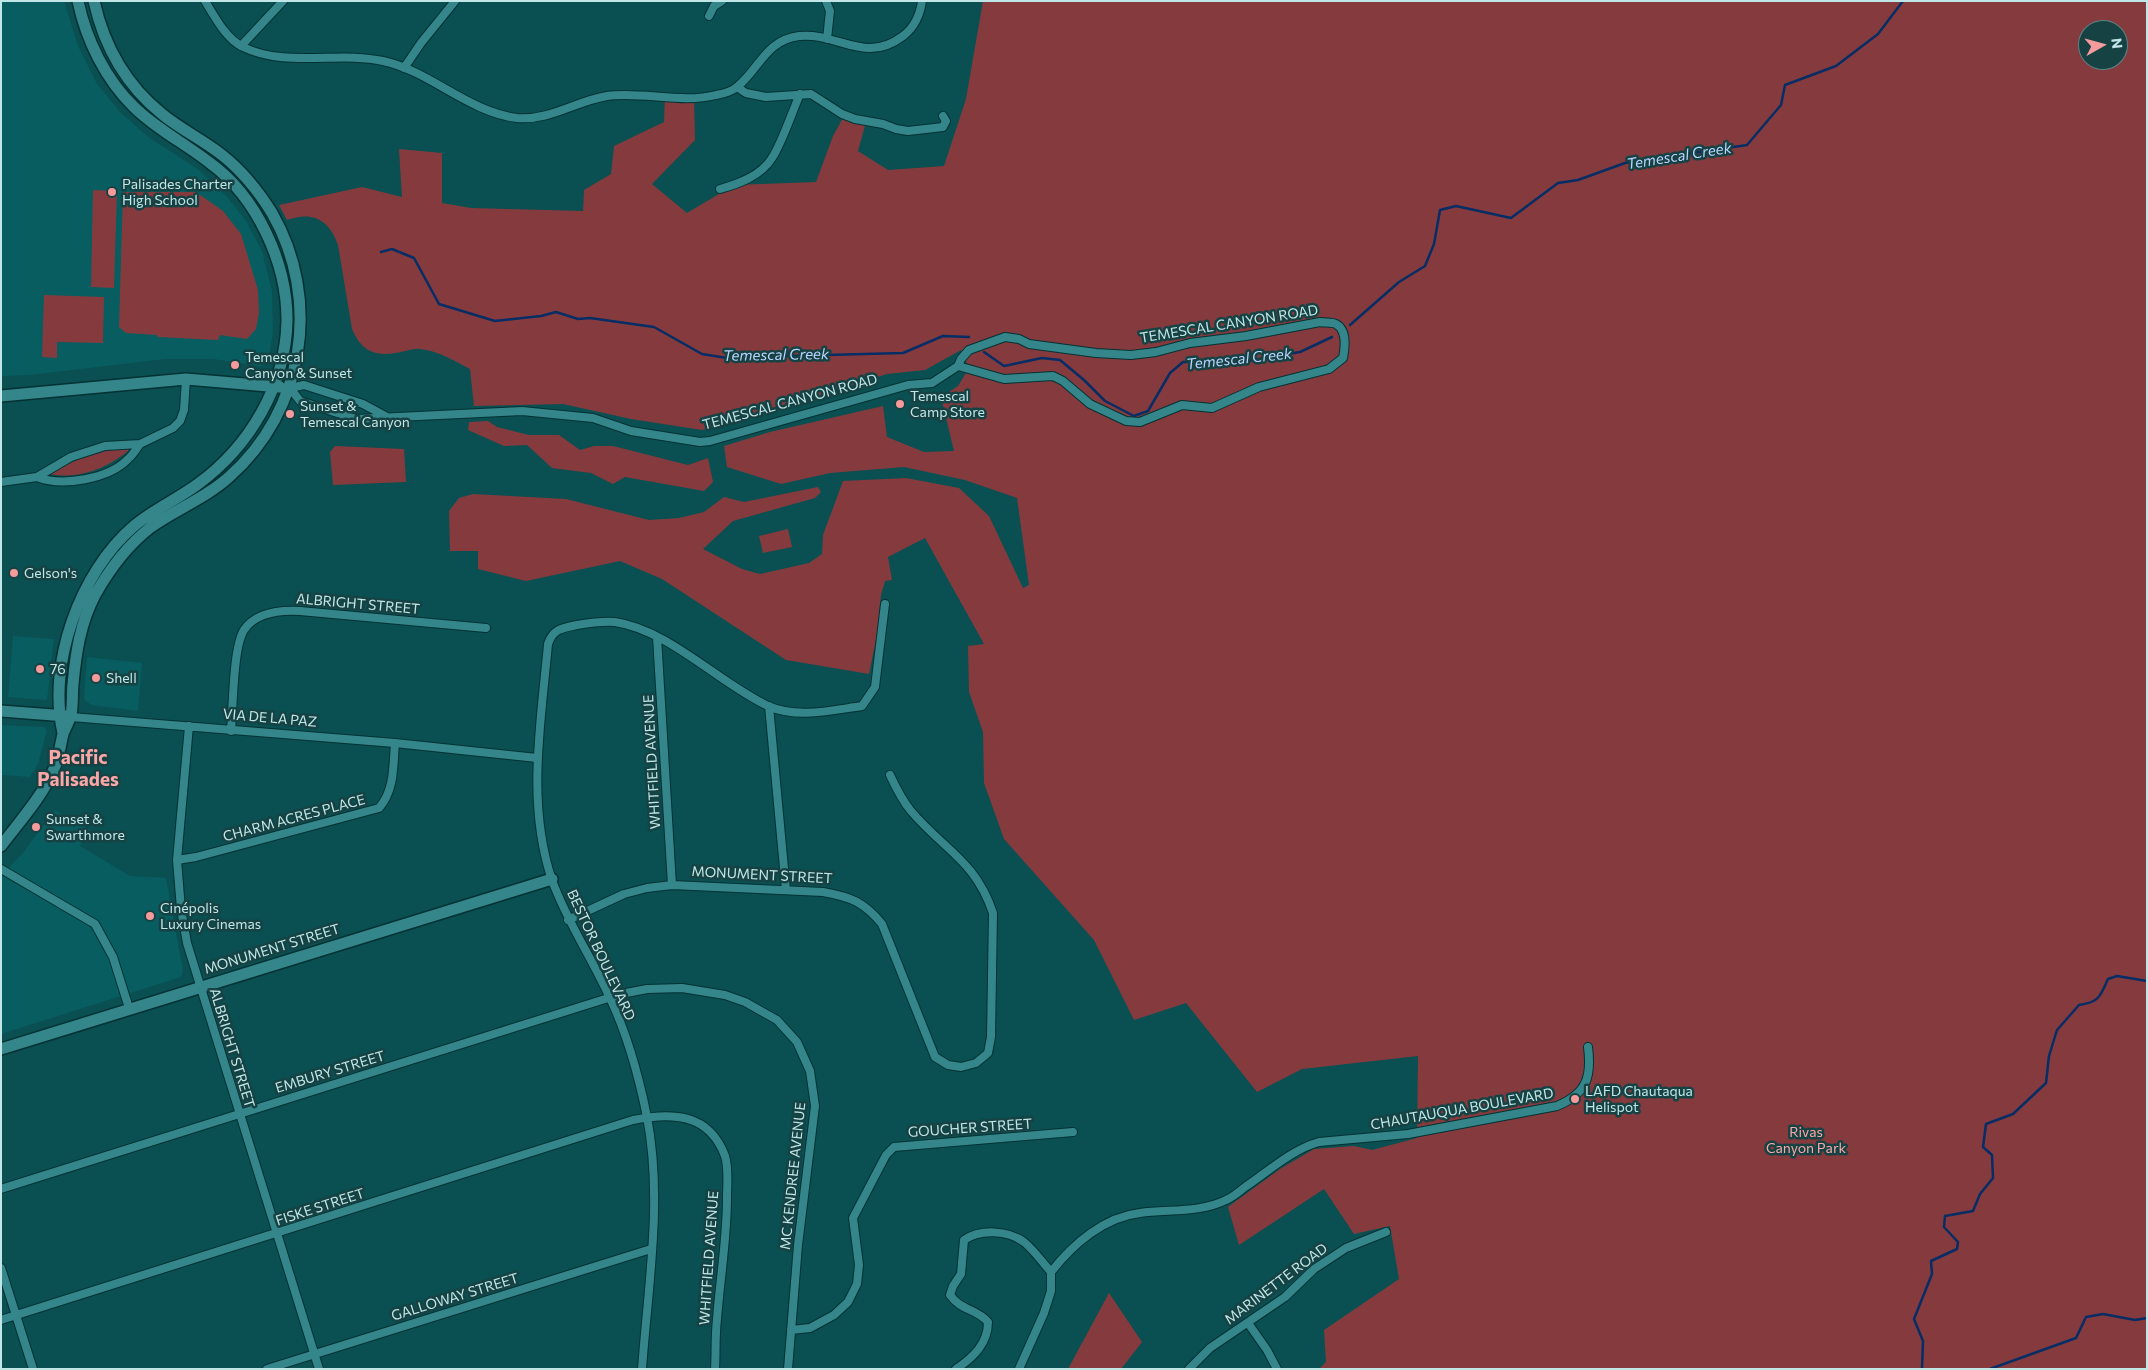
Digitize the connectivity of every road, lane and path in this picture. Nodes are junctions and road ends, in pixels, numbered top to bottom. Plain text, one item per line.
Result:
1 (78, 1) edge
2 (94, 1) edge
3 (204, 1) edge
4 (283, 1) edge
5 (455, 1) edge
6 (722, 1) edge
7 (826, 1) edge
8 (922, 1) edge
9 (709, 16) dead end
10 (827, 39) junction
11 (241, 46) junction
12 (404, 68) junction
13 (737, 87) junction
14 (800, 94) junction
15 (943, 116) dead end
16 (720, 189) dead end
17 (958, 366) junction
18 (186, 379) junction
19 (274, 387) junction
20 (290, 388) junction
21 (1, 396) edge
22 (387, 417) junction
23 (140, 444) junction
24 (37, 477) junction
25 (1, 482) edge
26 (885, 604) dead end
27 (486, 628) dead end
28 (657, 637) junction
29 (769, 706) junction
30 (1, 711) edge
31 (65, 716) junction
32 (189, 726) junction
33 (231, 730) junction
34 (395, 743) junction
35 (537, 758) junction
36 (890, 775) dead end
37 (1, 846) edge
38 (177, 860) junction
39 (1, 869) edge
40 (552, 879) junction
41 (672, 885) junction
42 (786, 890) junction
43 (568, 920) junction
44 (200, 986) junction
45 (610, 998) junction
46 (129, 1008) junction
47 (1588, 1047) dead end
48 (1, 1049) edge
49 (240, 1113) junction
50 (647, 1117) junction
51 (1073, 1132) dead end
52 (1, 1189) edge
53 (1386, 1232) dead end
54 (276, 1234) junction
55 (651, 1249) junction
56 (1, 1268) edge
57 (1050, 1272) junction
58 (16, 1315) junction
59 (1, 1320) edge
60 (1248, 1323) junction
61 (791, 1330) junction
62 (314, 1354) junction
63 (33, 1369) edge
64 (267, 1369) edge
65 (319, 1369) edge
66 (642, 1369) edge
67 (715, 1369) edge
68 (788, 1369) edge
69 (956, 1369) edge
70 (1018, 1369) edge
71 (1189, 1369) edge
72 (1277, 1369) edge

1 - 19 main road
2 - 20 main road
3 - 11 street
4 - 11 street
5 - 12 street
6 - 9 street
7 - 10 street
8 - 10 street
10 - 13 street
11 - 12 street
12 - 13 street
13 - 14 street
14 - 15 street
14 - 16 street
17 - 17 street, TEMESCAL CANYON ROAD
17 - 22 street, TEMESCAL CANYON ROAD
18 - 19 main road
18 - 21 main road
18 - 23 street
19 - 20 main road
19 - 31 main road
20 - 22 street
20 - 22 street, TEMESCAL CANYON ROAD
20 - 31 main road
23 - 24 street
23 - 24 street
24 - 25 street
26 - 29 street, BESTOR BOULEVARD
27 - 33 street, ALBRIGHT STREET
28 - 29 street, BESTOR BOULEVARD
28 - 35 street, BESTOR BOULEVARD
28 - 41 street, WHITFIELD AVENUE
29 - 42 street
30 - 31 main road, VIA DE LA PAZ
31 - 32 street, VIA DE LA PAZ
31 - 37 main road
32 - 33 street, VIA DE LA PAZ
32 - 38 street, ALBRIGHT STREET
33 - 34 street, VIA DE LA PAZ
34 - 35 street, VIA DE LA PAZ
34 - 38 street, CHARM ACRES PLACE
35 - 40 street, BESTOR BOULEVARD
36 - 42 street, MONUMENT STREET
38 - 44 street, ALBRIGHT STREET
39 - 46 street
40 - 43 street, BESTOR BOULEVARD
40 - 44 main road, MONUMENT STREET
41 - 42 street, MONUMENT STREET
41 - 43 street, MONUMENT STREET
43 - 45 street, BESTOR BOULEVARD
44 - 46 main road, MONUMENT STREET
44 - 49 street, ALBRIGHT STREET
45 - 49 street, EMBURY STREET
45 - 50 street, BESTOR BOULEVARD
45 - 61 street, MC KENDREE AVENUE
46 - 48 main road, MONUMENT STREET
47 - 57 street, CHAUTAUQUA BOULEVARD
49 - 52 street, EMBURY STREET
49 - 54 street, ALBRIGHT STREET
50 - 54 street, FISKE STREET
50 - 55 street, BESTOR BOULEVARD
50 - 67 street, WHITFIELD AVENUE
51 - 61 street, GOUCHER STREET
53 - 60 street, MARINETTE ROAD
54 - 58 street, FISKE STREET
54 - 62 street, ALBRIGHT STREET
55 - 62 street, GALLOWAY STREET
55 - 66 street, BESTOR BOULEVARD
56 - 58 street
57 - 69 street
57 - 70 street
58 - 59 street, FISKE STREET
58 - 63 street
60 - 71 street, MARINETTE ROAD
60 - 72 street
61 - 68 street, MC KENDREE AVENUE
62 - 64 street, GALLOWAY STREET
62 - 65 street, ALBRIGHT STREET

